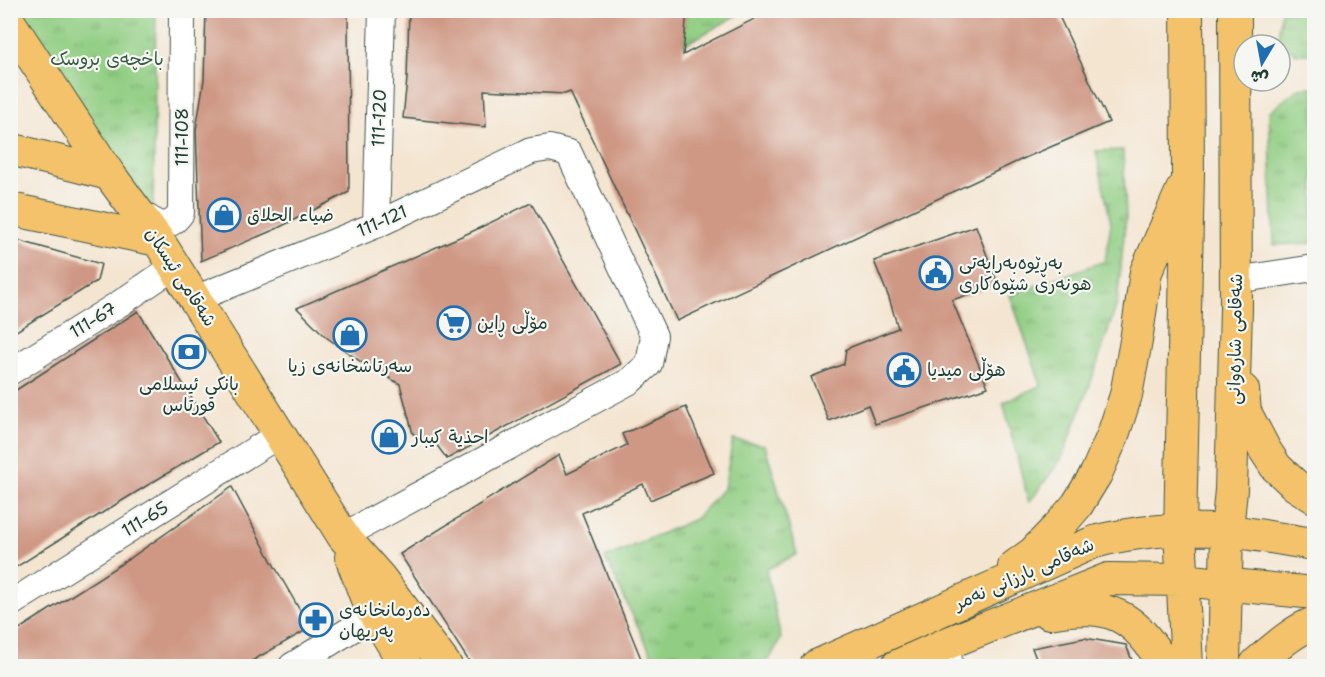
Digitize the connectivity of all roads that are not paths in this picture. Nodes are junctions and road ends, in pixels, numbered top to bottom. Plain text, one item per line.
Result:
1 (182, 10) edge
2 (382, 10) edge
3 (1187, 10) edge
4 (1235, 10) edge
5 (10, 23) edge
6 (10, 149) edge
7 (110, 174) junction
8 (1188, 175) junction
9 (10, 209) edge
10 (139, 212) junction
11 (376, 225) junction
12 (158, 240) junction
13 (175, 266) junction
14 (1314, 268) edge
15 (1236, 294) junction
16 (195, 299) junction
17 (10, 372) edge
18 (280, 434) junction
19 (1314, 497) edge
20 (1180, 531) junction
21 (1227, 531) junction
22 (344, 536) junction
23 (1314, 544) edge
24 (1182, 580) junction
25 (1225, 584) junction
26 (984, 592) junction
27 (1314, 593) edge
28 (10, 604) edge
29 (368, 619) dead end
30 (1004, 620) junction
31 (1314, 623) edge
32 (948, 655) edge
33 (292, 666) edge
34 (405, 666) edge
35 (446, 666) edge
36 (816, 666) edge
37 (897, 666) edge
38 (1166, 666) edge
39 (1187, 666) edge
40 (1224, 666) edge
41 (1255, 666) edge

1 - 10 street, 111-108
2 - 11 street, 111-120
3 - 8 main road
4 - 15 main road, شەقامی شارەوانی
5 - 7 main road, شەقامی ئیسکان
6 - 7 main road
7 - 10 main road, شەقامی ئیسکان
8 - 20 main road
8 - 26 main road
9 - 12 main road
10 - 12 main road, شەقامی ئیسکان
11 - 16 street, 111-121
11 - 22 street, 111-121
12 - 13 main road, شەقامی ئیسکان
13 - 16 main road, شەقامی ئیسکان
13 - 17 street, 111-67
14 - 15 street
15 - 19 main road
15 - 21 main road, شەقامی شارەوانی
16 - 18 main road, شەقامی ئیسکان
18 - 22 main road, شەقامی ئیسکان
18 - 28 street, 111-65
20 - 21 main road, شەقامی بارزانی نەمر
20 - 24 main road
20 - 26 main road, شەقامی بارزانی نەمر
21 - 23 main road, شەقامی بارزانی نەمر
21 - 25 main road, شەقامی شارەوانی
22 - 34 main road, شەقامی ئیسکان
22 - 35 main road, شەقامی ئیسکان
24 - 25 main road, شەقامی بارزانی نەمر
24 - 30 main road, شەقامی بارزانی نەمر
24 - 39 main road
25 - 27 main road, شەقامی بارزانی نەمر
25 - 40 main road, شەقامی شارەوانی
26 - 36 main road, شەقامی بارزانی نەمر
29 - 33 street
30 - 32 main road, شەقامی بارزانی نەمر
30 - 38 main road
31 - 41 main road
32 - 37 main road, شەقامی بارزانی نەمر

